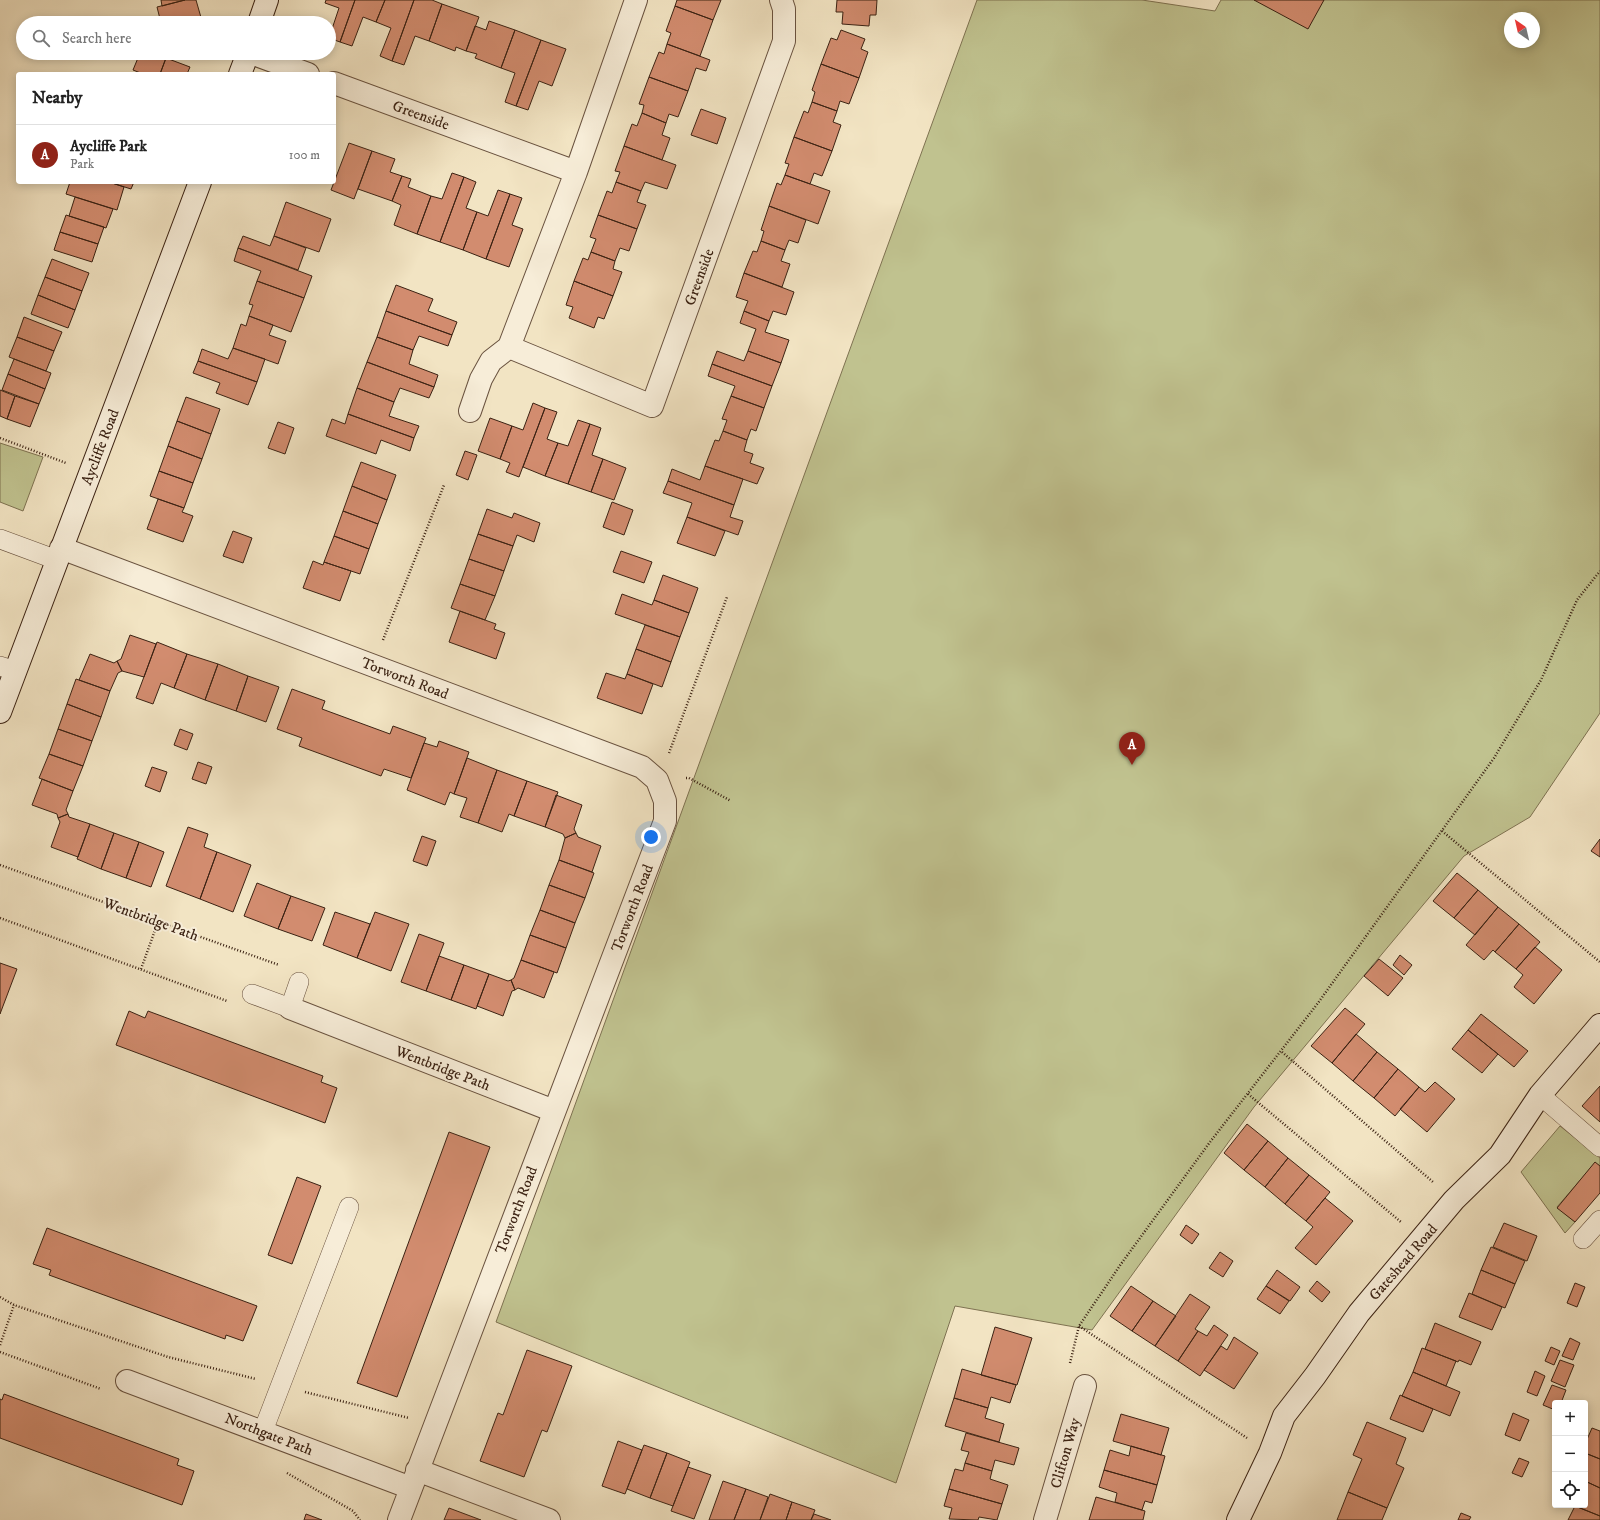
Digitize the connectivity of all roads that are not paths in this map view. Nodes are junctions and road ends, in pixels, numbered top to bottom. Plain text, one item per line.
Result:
1 (267, 0) edge
2 (636, 0) edge
3 (781, 0) edge
4 (261, 16) edge
5 (247, 60) edge
6 (269, 60) edge
7 (241, 72) edge
8 (302, 72) edge
9 (336, 84) edge
10 (576, 172) junction
11 (199, 184) edge
12 (508, 347) junction
13 (470, 411) dead end
14 (0, 539) edge
15 (59, 554) junction
16 (8, 669) edge
17 (0, 712) edge
18 (299, 982) dead end
19 (252, 994) dead end
20 (290, 1008) junction
21 (1600, 1025) edge
22 (1540, 1095) junction
23 (554, 1111) junction
24 (1600, 1147) edge
25 (349, 1207) dead end
26 (1600, 1220) edge
27 (1583, 1239) dead end
28 (126, 1381) dead end
29 (1085, 1386) dead end
30 (263, 1431) junction
31 (414, 1479) junction
32 (398, 1520) edge
33 (549, 1520) edge
34 (1045, 1520) edge
35 (1238, 1520) edge

1 - 4 street
2 - 10 street
3 - 12 street, Greenside
5 - 7 street
6 - 8 street
9 - 10 street, Greenside
10 - 12 street
11 - 15 street, Aycliffe Road
12 - 13 street
14 - 15 lane
15 - 16 street, Aycliffe Road
15 - 23 street, Torworth Road
16 - 17 street, Aycliffe Road
18 - 20 lane
19 - 20 lane
20 - 23 street, Wentbridge Path
21 - 22 street, Gateshead Road
22 - 24 lane
22 - 35 street, Gateshead Road
23 - 31 street, Torworth Road
25 - 30 lane
26 - 27 lane
28 - 30 street, Northgate Path
29 - 34 street, Clifton Way
30 - 31 street, Northgate Path
31 - 32 street, Torworth Road
31 - 33 street, Northgate Path

